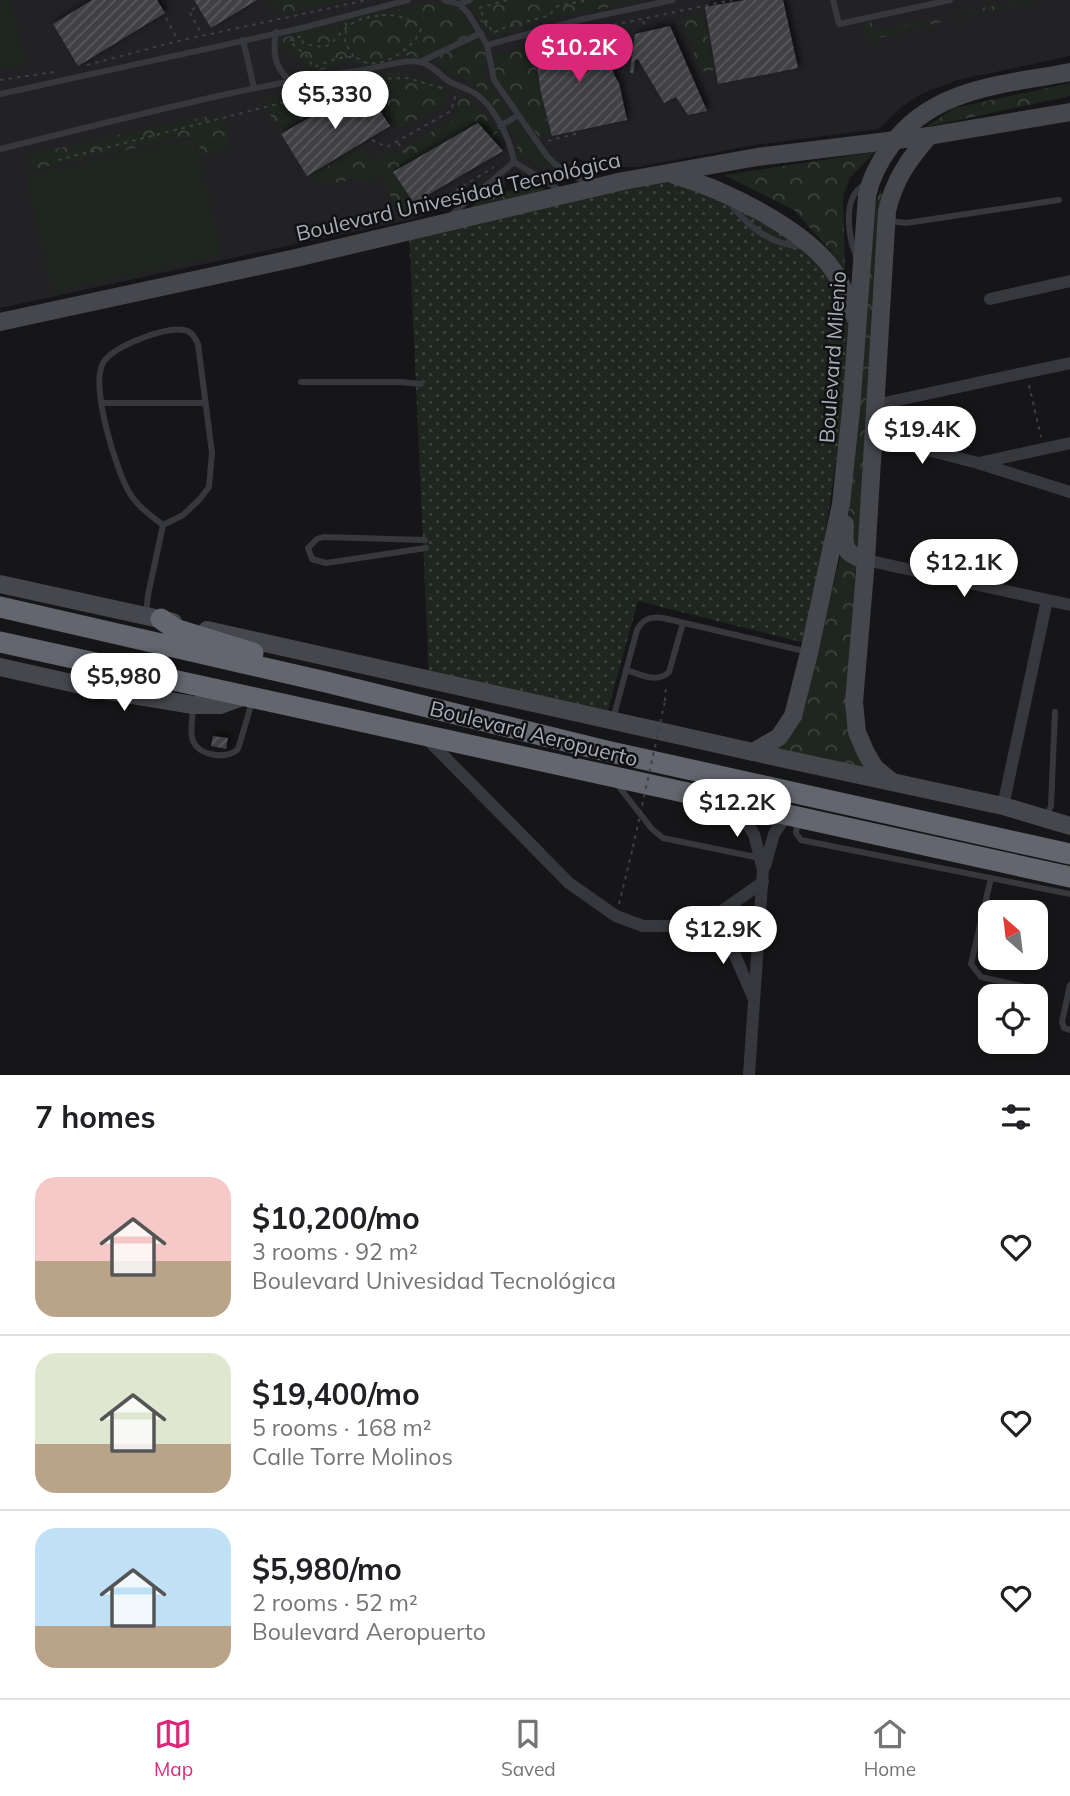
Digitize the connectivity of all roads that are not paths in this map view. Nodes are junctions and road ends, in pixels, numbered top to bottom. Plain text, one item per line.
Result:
1 (408, 0) edge
2 (444, 0) edge
3 (470, 0) edge
4 (673, 0) edge
5 (833, 0) edge
6 (950, 0) edge
7 (459, 4) junction
8 (276, 32) junction
9 (481, 33) junction
10 (243, 40) junction
11 (487, 45) junction
12 (420, 62) junction
13 (1070, 72) edge
14 (291, 82) junction
15 (254, 88) junction
16 (0, 94) edge
17 (1070, 112) edge
18 (517, 116) junction
19 (500, 126) junction
20 (929, 136) junction
21 (896, 140) junction
22 (0, 149) edge
23 (514, 162) junction
24 (667, 173) junction
25 (593, 188) junction
26 (568, 194) junction
27 (1059, 200) dead end
28 (887, 221) junction
29 (441, 224) junction
30 (1070, 282) edge
31 (990, 299) dead end
32 (0, 322) edge
33 (858, 324) junction
34 (1070, 363) edge
35 (301, 382) dead end
36 (421, 384) dead end
37 (102, 403) junction
38 (205, 403) junction
39 (875, 405) junction
40 (873, 436) junction
41 (1070, 443) edge
42 (978, 463) junction
43 (1070, 492) edge
44 (841, 504) junction
45 (163, 525) junction
46 (397, 539) junction
47 (425, 540) dead end
48 (426, 548) dead end
49 (400, 552) junction
50 (866, 560) junction
51 (0, 584) edge
52 (1047, 600) junction
53 (1070, 605) edge
54 (0, 607) edge
55 (153, 618) junction
56 (683, 623) junction
57 (0, 642) edge
58 (810, 653) junction
59 (0, 667) edge
60 (626, 670) junction
61 (326, 682) junction
62 (249, 697) junction
63 (193, 705) junction
64 (1055, 712) dead end
65 (612, 721) junction
66 (422, 733) junction
67 (753, 752) junction
68 (611, 776) junction
69 (894, 783) junction
70 (721, 801) junction
71 (1003, 806) junction
72 (792, 817) junction
73 (1045, 818) junction
74 (1070, 826) edge
75 (1070, 854) edge
76 (764, 867) junction
77 (1070, 877) edge
78 (991, 878) junction
79 (1070, 894) edge
80 (690, 926) junction
81 (1012, 984) edge
82 (1070, 985) edge
83 (755, 1002) junction
84 (1070, 1030) edge
85 (749, 1075) edge

1 - 8 lane
2 - 7 lane
3 - 7 lane
4 - 11 lane
5 - 6 lane
7 - 9 lane
8 - 10 lane
8 - 14 lane
9 - 11 lane
9 - 12 lane
10 - 15 lane
10 - 16 lane
11 - 18 lane
12 - 14 lane
12 - 19 lane
13 - 21 street, Boulevard Milenio
14 - 15 lane
15 - 22 lane
17 - 20 street
18 - 19 lane
18 - 25 lane
19 - 23 lane
20 - 21 street, Boulevard Univesidad Tecnológica
20 - 28 street
21 - 24 street, Boulevard Univesidad Tecnológica
21 - 33 street, Boulevard Milenio
23 - 26 lane
23 - 29 lane
24 - 25 street, Boulevard Univesidad Tecnológica
24 - 33 street
25 - 26 street, Boulevard Univesidad Tecnológica
26 - 29 street, Boulevard Univesidad Tecnológica
27 - 28 lane
28 - 39 street
29 - 32 street, Boulevard Univesidad Tecnológica
30 - 31 street
33 - 44 street, Boulevard Milenio
34 - 39 street
35 - 36 lane
37 - 38 lane
37 - 38 lane
37 - 45 lane
38 - 45 lane
39 - 40 street
40 - 42 street
40 - 50 street
41 - 42 street
42 - 43 street
44 - 50 street
44 - 58 street, Boulevard Milenio
45 - 55 lane
46 - 47 lane
46 - 49 lane
46 - 49 lane
48 - 49 lane
50 - 52 street
50 - 69 street
51 - 55 street, Boulevard Aeropuerto
52 - 53 street
52 - 71 street
54 - 61 highway, Boulevard Aeropuerto
55 - 61 highway
55 - 65 street, Boulevard Aeropuerto
56 - 58 lane
56 - 60 lane
56 - 60 lane
57 - 62 highway, Boulevard Aeropuerto
58 - 67 street, Boulevard Milenio
59 - 63 street, Boulevard Aeropuerto
60 - 65 lane
61 - 75 highway, Boulevard Aeropuerto
62 - 63 street, Boulevard Aeropuerto
62 - 63 lane
62 - 66 highway, Boulevard Aeropuerto
64 - 73 lane
65 - 67 street, Boulevard Aeropuerto
66 - 68 highway, Boulevard Aeropuerto
66 - 80 street
67 - 69 street, Boulevard Aeropuerto
68 - 70 highway, Boulevard Aeropuerto
68 - 76 lane
69 - 71 street, Boulevard Aeropuerto
70 - 72 highway, Boulevard Aeropuerto
70 - 76 street
71 - 73 street, Boulevard Aeropuerto
72 - 76 street
72 - 77 highway, Boulevard Aeropuerto
72 - 78 lane
73 - 74 street, Boulevard Aeropuerto
76 - 80 street
76 - 83 street
78 - 79 lane
78 - 81 lane
80 - 83 street
82 - 84 lane
83 - 85 street

